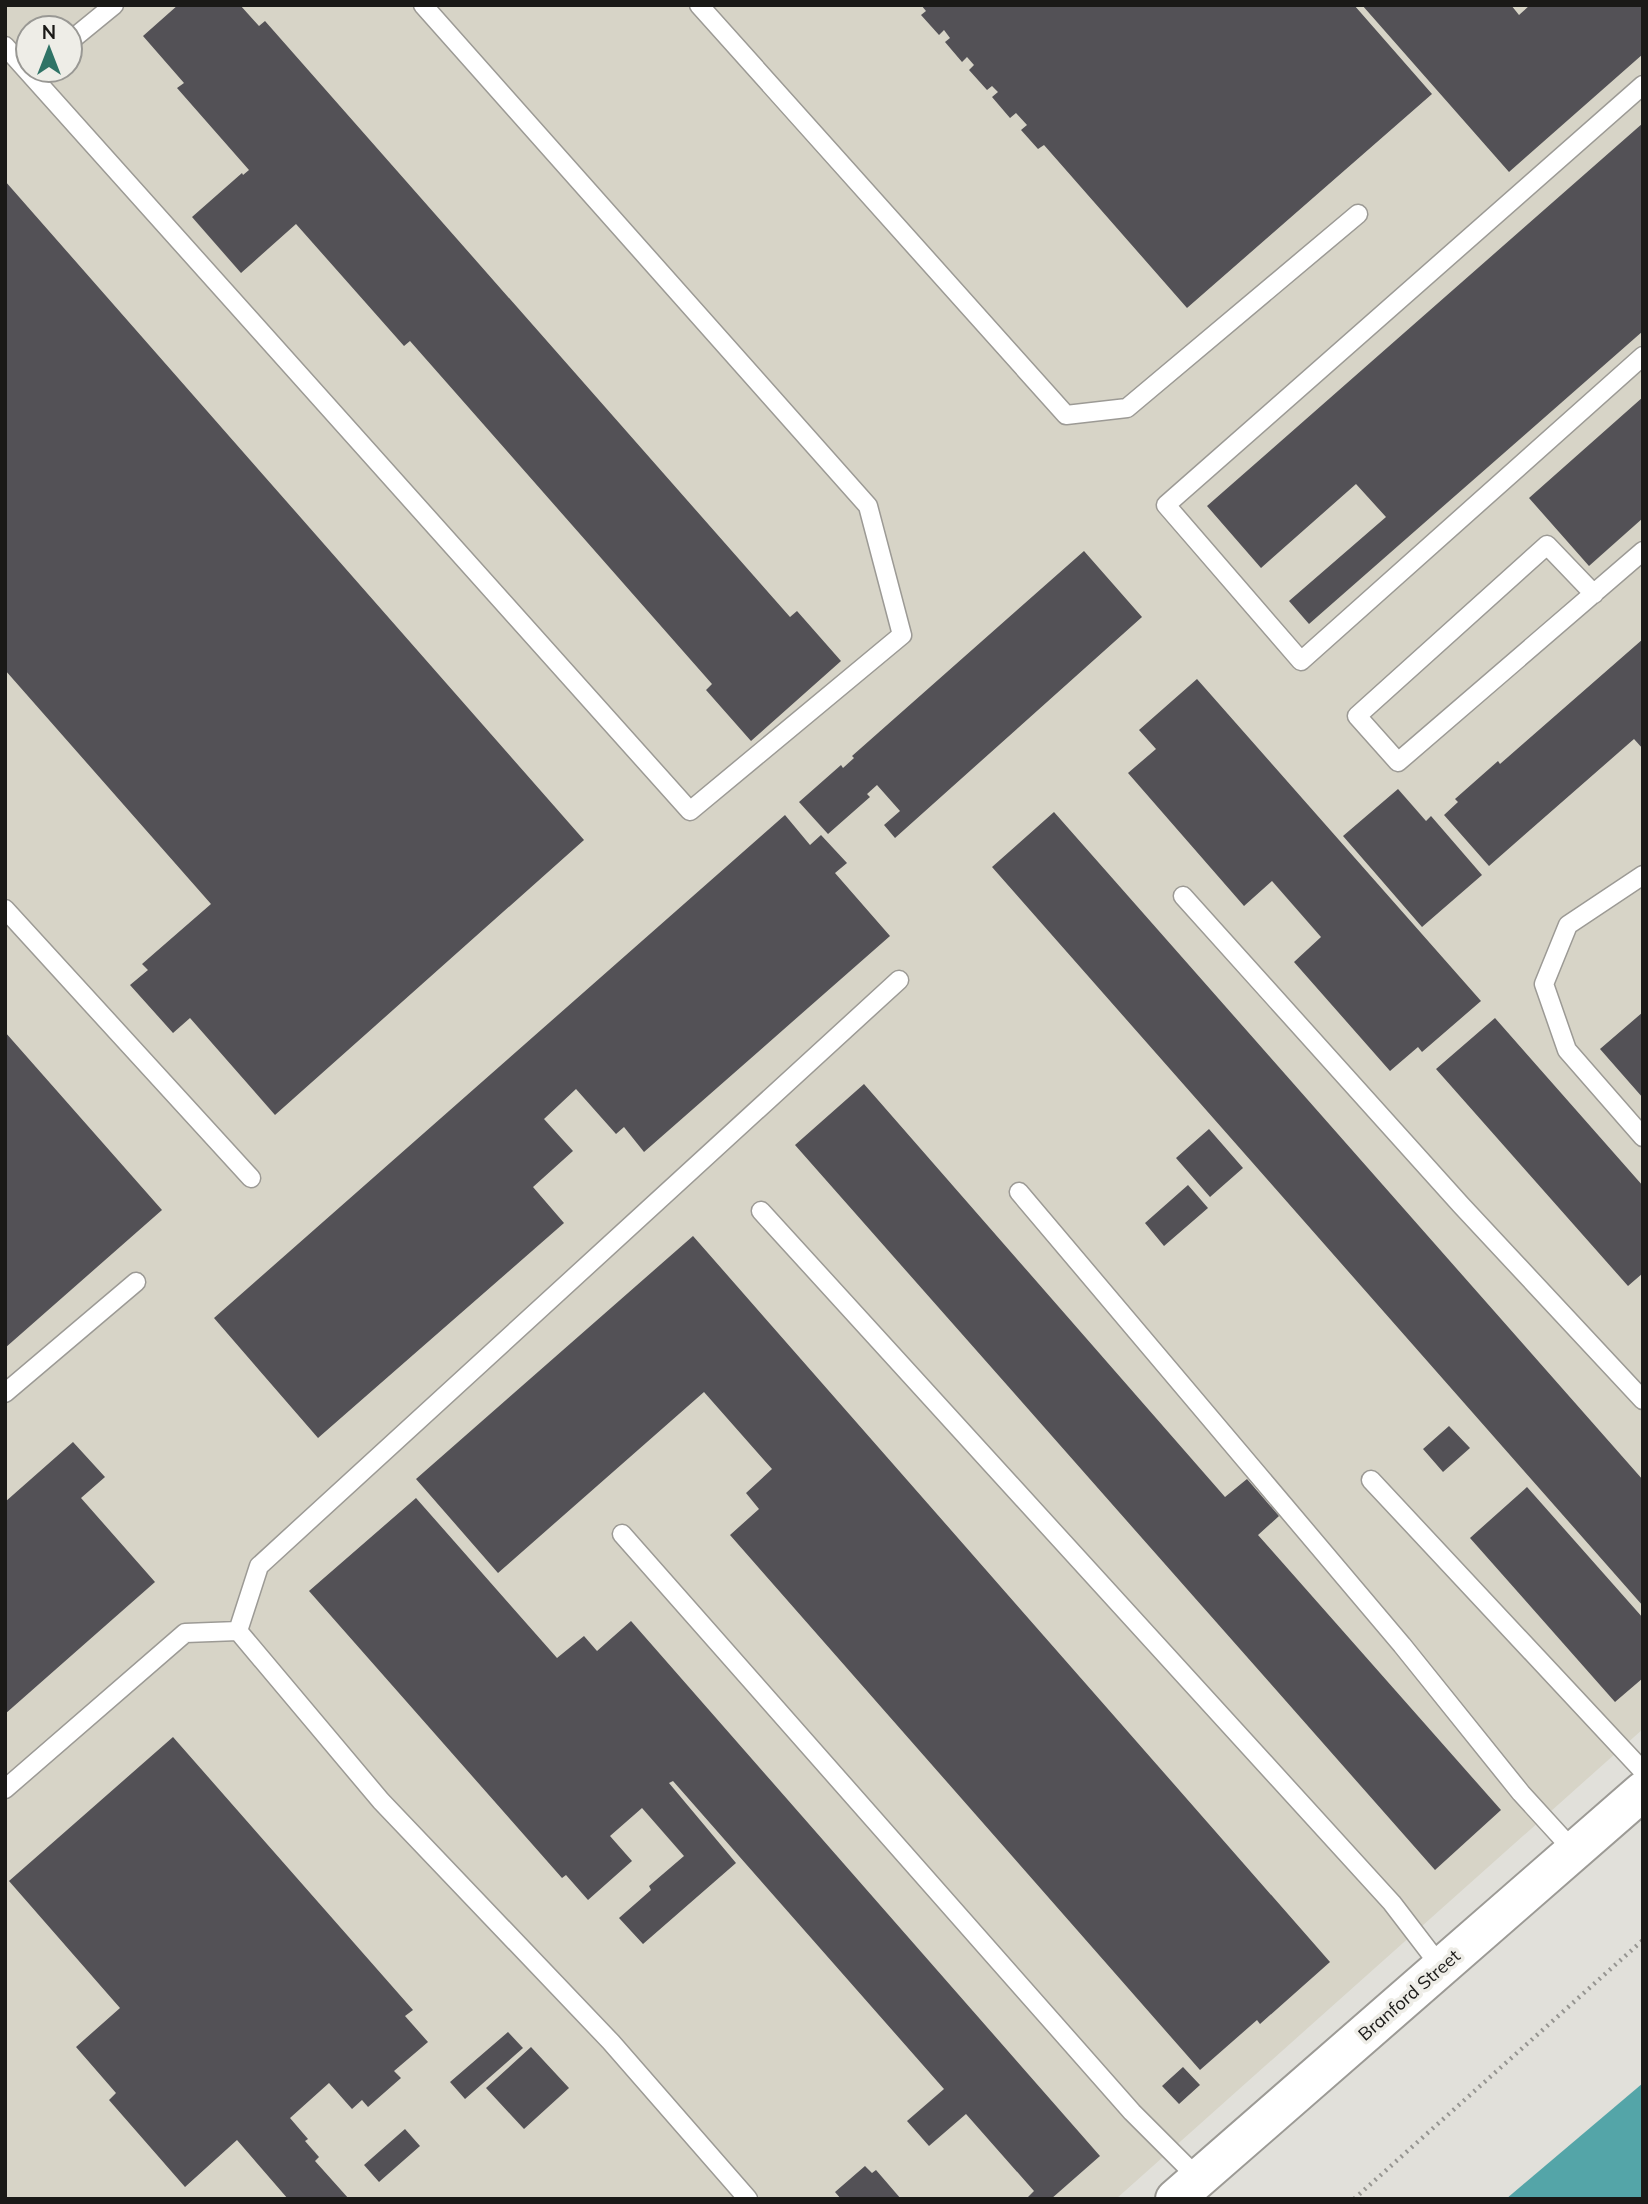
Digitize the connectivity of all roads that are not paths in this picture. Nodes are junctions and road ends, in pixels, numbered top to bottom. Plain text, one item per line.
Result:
1 (114, 5) edge
2 (423, 5) edge
3 (699, 5) edge
4 (84, 30) edge
5 (44, 84) edge
6 (1643, 85) edge
7 (1358, 214) dead end
8 (1643, 356) edge
9 (1643, 551) edge
10 (1594, 594) junction
11 (1643, 875) edge
12 (1183, 896) dead end
13 (5, 909) edge
14 (899, 979) dead end
15 (1643, 1137) edge
16 (251, 1178) dead end
17 (1019, 1192) dead end
18 (761, 1211) dead end
19 (136, 1282) dead end
20 (5, 1393) edge
21 (1643, 1400) edge
22 (1370, 1480) dead end
23 (622, 1534) dead end
24 (238, 1631) junction
25 (1643, 1772) edge
26 (5, 1789) edge
27 (1643, 1791) edge
28 (1573, 1850) junction
29 (1441, 1967) junction
30 (1187, 2188) edge
31 (748, 2199) edge

1 - 4 lane
2 - 5 lane
3 - 7 lane
6 - 8 lane
9 - 10 lane
10 - 10 lane
11 - 15 lane
12 - 21 lane
13 - 16 lane
14 - 24 lane
17 - 28 lane
18 - 29 lane
19 - 20 lane
22 - 25 lane
23 - 30 lane
24 - 26 lane
24 - 31 lane
27 - 28 main road, Branford Street
28 - 29 main road, Branford Street
29 - 30 main road, Branford Street

